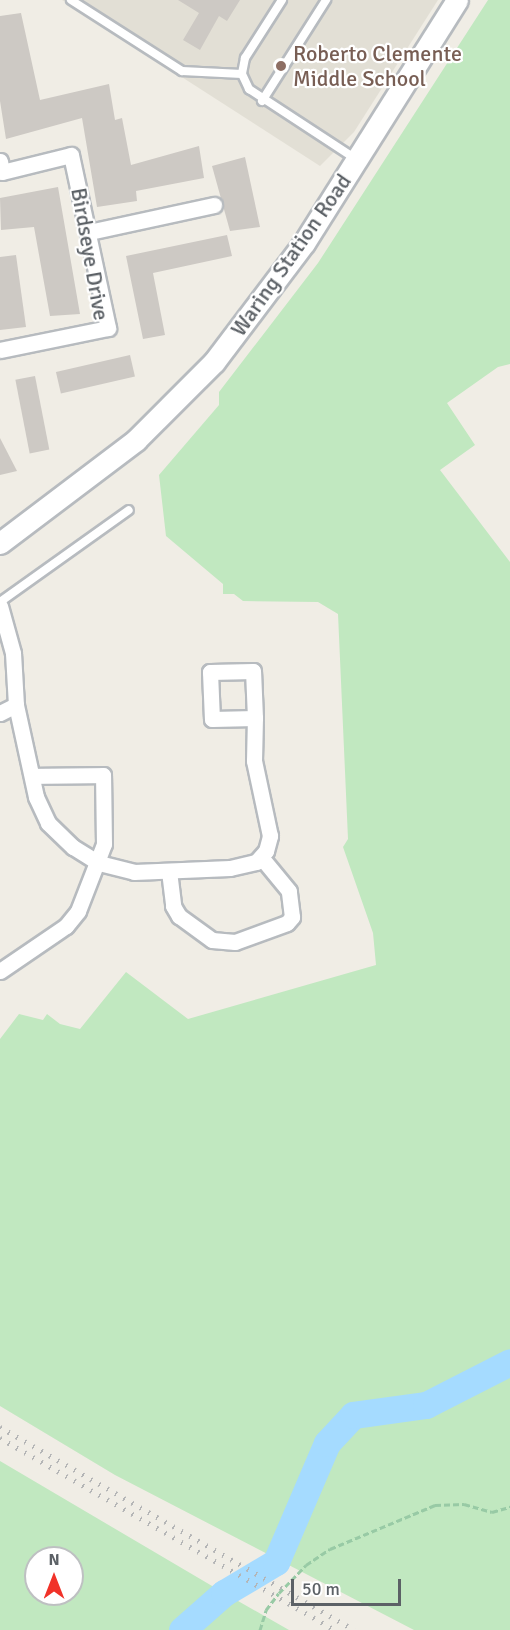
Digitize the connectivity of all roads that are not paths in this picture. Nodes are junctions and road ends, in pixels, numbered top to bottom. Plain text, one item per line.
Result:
1 (71, 0) edge
2 (282, 0) edge
3 (326, 0) edge
4 (457, 0) edge
5 (242, 74) junction
6 (262, 101) junction
7 (357, 159) junction
8 (0, 161) edge
9 (214, 205) dead end
10 (89, 232) junction
11 (0, 350) edge
12 (129, 510) dead end
13 (0, 543) edge
14 (0, 602) edge
15 (0, 606) edge
16 (16, 705) junction
17 (0, 713) edge
18 (255, 718) dead end
19 (33, 776) junction
20 (261, 857) junction
21 (99, 863) junction
22 (169, 871) junction
23 (0, 971) edge

1 - 5 lane
2 - 5 lane
3 - 6 lane
4 - 7 street, Waring Station Road
5 - 6 lane
6 - 7 lane
7 - 13 street, Waring Station Road
8 - 10 street, Birdseye Drive
9 - 10 street
10 - 11 street, Birdseye Drive
12 - 14 lane
15 - 16 street
16 - 17 street
16 - 19 street
18 - 20 street
19 - 21 street
19 - 21 street
20 - 22 street
20 - 22 street
21 - 22 street
21 - 23 street

